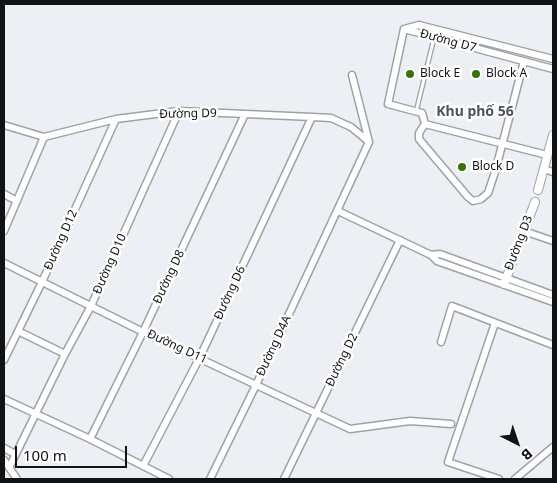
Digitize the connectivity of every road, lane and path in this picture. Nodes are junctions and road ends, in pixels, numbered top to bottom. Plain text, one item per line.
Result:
1 (404, 29) junction
2 (434, 38) junction
3 (553, 59) edge
4 (524, 61) junction
5 (553, 69) edge
6 (352, 76) dead end
7 (179, 112) junction
8 (416, 112) junction
9 (245, 114) junction
10 (312, 117) junction
11 (116, 118) junction
12 (425, 124) junction
13 (4, 125) edge
14 (553, 135) edge
15 (44, 138) junction
16 (369, 142) junction
17 (502, 144) junction
18 (547, 155) junction
19 (544, 169) junction
20 (553, 172) edge
21 (538, 190) dead end
22 (4, 194) edge
23 (17, 201) junction
24 (535, 202) dead end
25 (338, 211) junction
26 (4, 231) edge
27 (524, 231) junction
28 (400, 240) junction
29 (553, 241) edge
30 (4, 263) edge
31 (505, 281) junction
32 (42, 282) junction
33 (553, 295) edge
34 (553, 302) edge
35 (91, 306) junction
36 (495, 322) junction
37 (18, 331) junction
38 (143, 332) junction
39 (441, 342) dead end
40 (553, 345) edge
41 (65, 354) junction
42 (200, 358) junction
43 (4, 360) edge
44 (256, 385) junction
45 (4, 399) edge
46 (35, 413) junction
47 (316, 414) junction
48 (451, 424) dead end
49 (90, 439) junction
50 (553, 447) edge
51 (4, 448) edge
52 (15, 454) junction
53 (4, 460) edge
54 (142, 466) junction
55 (9, 468) junction
56 (17, 479) edge
57 (168, 479) edge
58 (210, 479) edge
59 (284, 479) edge
60 (499, 479) edge
61 (515, 479) edge

1 - 2 street, Đường D7
1 - 3 street, Đường D7
1 - 8 street
2 - 4 street, Đường D7
2 - 8 lane
4 - 5 street, Đường D7
4 - 17 street
6 - 16 street
7 - 9 street, Đường D9
7 - 11 street, Đường D9
7 - 35 street, Đường D10
8 - 12 street
9 - 10 street, Đường D9
9 - 38 street, Đường D8
10 - 16 street, Đường D9
10 - 42 street, Đường D6
11 - 15 street, Đường D9
11 - 32 street, Đường D12
12 - 17 street
12 - 17 street
13 - 15 street
14 - 18 street
15 - 23 street
16 - 25 street, Đường D4A
17 - 18 street
18 - 19 street
19 - 20 street
19 - 21 street
22 - 23 street
23 - 26 street
24 - 27 street, Đường D3
25 - 28 street
25 - 44 street, Đường D4A
27 - 29 street
27 - 31 street, Đường D3
28 - 31 street
28 - 47 street, Đường D2
30 - 32 street, Đường D11
31 - 33 street
31 - 34 street
32 - 35 street, Đường D11
32 - 37 street, Đường D12
35 - 38 street, Đường D11
35 - 41 street, Đường D10
36 - 39 street
36 - 40 street
36 - 60 street
37 - 41 street
37 - 43 street, Đường D12
38 - 42 street, Đường D11
38 - 49 street, Đường D8
41 - 46 street, Đường D10
42 - 44 street, Đường D11
42 - 54 street, Đường D6
44 - 47 street, Đường D11
44 - 58 street, Đường D4A
45 - 46 street
46 - 49 street
46 - 52 street, Đường D10
47 - 48 street, Đường D11
47 - 59 street, Đường D2
49 - 54 street
50 - 61 street
51 - 52 street
52 - 55 street, Đường D10
53 - 55 street
54 - 57 street
55 - 56 street

